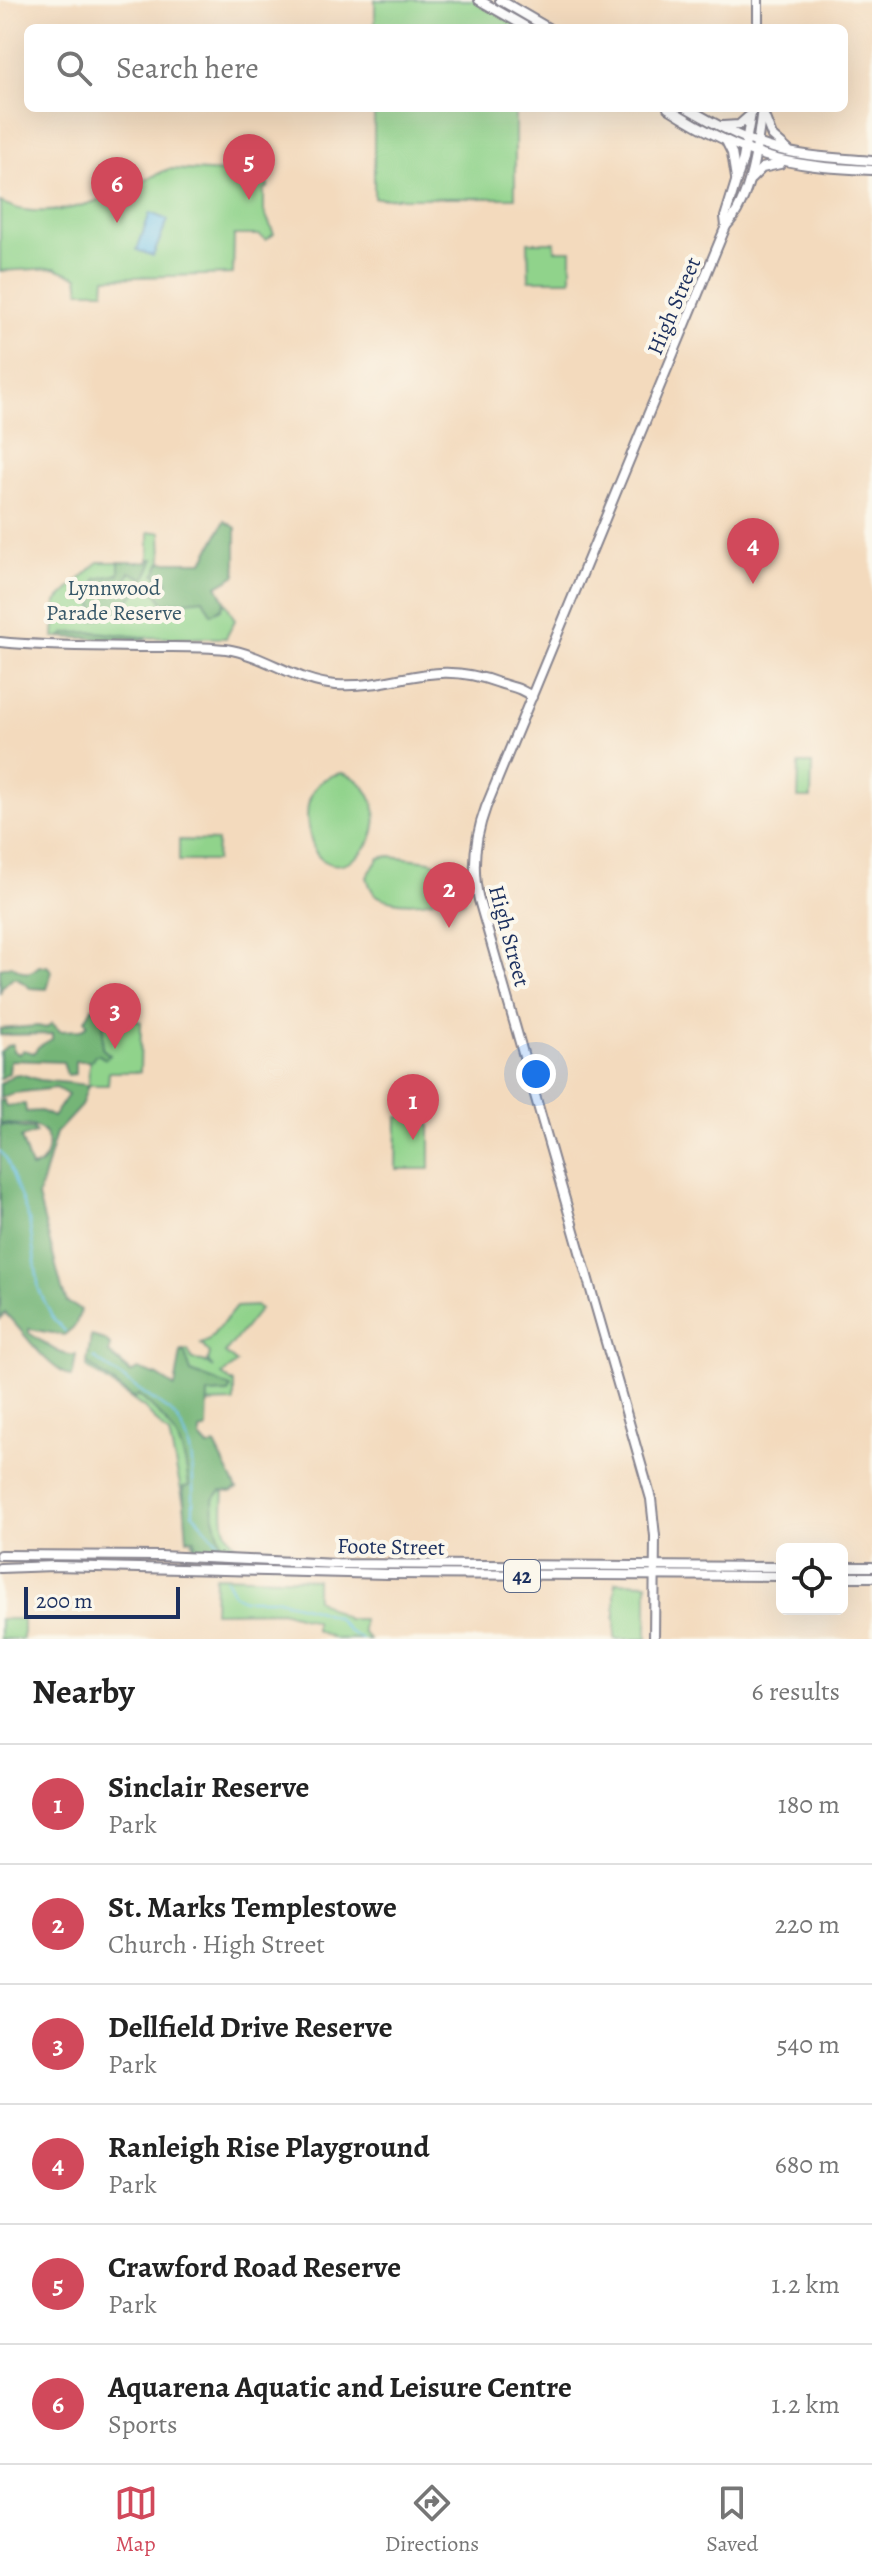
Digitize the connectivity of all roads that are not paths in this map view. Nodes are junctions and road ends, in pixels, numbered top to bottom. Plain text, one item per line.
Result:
1 (479, 0) edge
2 (500, 0) edge
3 (758, 0) edge
4 (521, 24) edge
5 (541, 24) edge
6 (758, 24) edge
7 (675, 112) edge
8 (694, 112) edge
9 (751, 112) edge
10 (752, 112) edge
11 (761, 112) edge
12 (763, 112) edge
13 (717, 125) junction
14 (746, 138) junction
15 (757, 142) junction
16 (727, 143) junction
17 (744, 150) junction
18 (790, 152) junction
19 (755, 154) junction
20 (872, 161) edge
21 (794, 164) junction
22 (872, 170) edge
23 (736, 183) junction
24 (746, 187) junction
25 (726, 226) junction
26 (0, 642) edge
27 (532, 697) junction
28 (36, 1554) junction
29 (0, 1555) edge
30 (211, 1559) junction
31 (37, 1566) junction
32 (776, 1567) edge
33 (848, 1567) edge
34 (872, 1567) edge
35 (0, 1568) edge
36 (210, 1569) junction
37 (655, 1571) junction
38 (776, 1576) edge
39 (848, 1577) edge
40 (872, 1577) edge
41 (654, 1638) edge

1 - 4 main road
2 - 5 main road
3 - 6 main road
7 - 16 main road
8 - 13 main road
9 - 13 main road
10 - 14 main road, High Street
11 - 15 main road, High Street
12 - 18 main road
13 - 14 main road
14 - 15 main road
14 - 17 main road, High Street
15 - 18 main road
15 - 19 main road, High Street
16 - 17 main road
16 - 23 main road
17 - 19 main road
17 - 23 main road, High Street
18 - 20 main road
19 - 21 main road
19 - 24 main road, High Street
21 - 22 main road
21 - 24 main road
23 - 25 main road, High Street
24 - 25 main road, High Street
25 - 27 main road, High Street
26 - 27 main road
27 - 37 main road, High Street
28 - 29 main road, Foote Street / 42
28 - 30 main road, Foote Street / 42
28 - 31 main road
30 - 36 main road
30 - 37 main road, Foote Street / 42
31 - 35 main road, Foote Street / 42
31 - 36 main road, Foote Street / 42
32 - 37 main road, Foote Street / 42
33 - 34 main road
36 - 37 main road, Foote Street / 42
37 - 38 main road, Foote Street / 42
37 - 41 main road, High Street
39 - 40 main road

